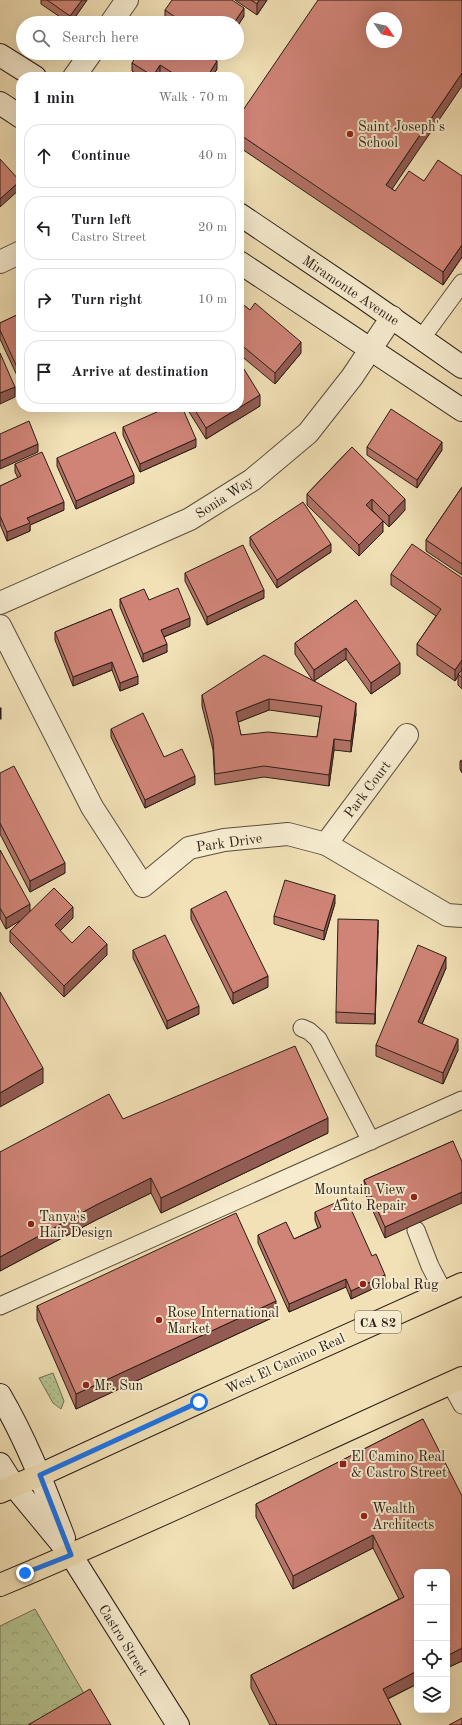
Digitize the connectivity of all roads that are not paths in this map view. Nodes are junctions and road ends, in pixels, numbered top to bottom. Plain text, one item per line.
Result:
1 (127, 0) edge
2 (116, 16) edge
3 (0, 55) edge
4 (86, 60) edge
5 (27, 72) edge
6 (78, 72) edge
7 (0, 103) edge
8 (16, 114) edge
9 (244, 217) edge
10 (16, 254) edge
11 (0, 262) edge
12 (244, 265) edge
13 (462, 283) edge
14 (392, 317) junction
15 (421, 339) junction
16 (370, 350) junction
17 (462, 367) edge
18 (462, 410) edge
19 (0, 603) edge
20 (0, 626) edge
21 (407, 735) dead end
22 (326, 844) junction
23 (462, 916) edge
24 (302, 1028) dead end
25 (462, 1100) edge
26 (371, 1141) junction
27 (416, 1230) edge
28 (453, 1289) edge
29 (0, 1306) edge
30 (456, 1380) edge
31 (0, 1395) edge
32 (462, 1405) edge
33 (0, 1464) edge
34 (40, 1475) junction
35 (7, 1489) edge
36 (71, 1555) junction
37 (0, 1585) edge
38 (178, 1725) edge

1 - 2 street
3 - 5 street
4 - 6 street
7 - 8 street
9 - 14 street, Miramonte Avenue
10 - 11 street
12 - 16 street
13 - 15 lane
14 - 15 street, Miramonte Avenue
14 - 16 street, Sonia Way
15 - 17 street, Miramonte Avenue
16 - 18 street
16 - 19 street, Sonia Way
20 - 22 street, Park Drive
21 - 22 street, Park Court
22 - 23 street, Park Drive
24 - 26 lane
25 - 26 lane
26 - 29 lane
27 - 28 lane
28 - 34 main road, West El Camino Real / CA 82
30 - 32 lane
30 - 36 main road
31 - 34 street, Castro Street
33 - 35 street, Castro Street
34 - 35 main road, West El Camino Real / CA 82
34 - 36 street, Castro Street
35 - 36 street, Castro Street
36 - 37 main road
36 - 38 street, Castro Street

